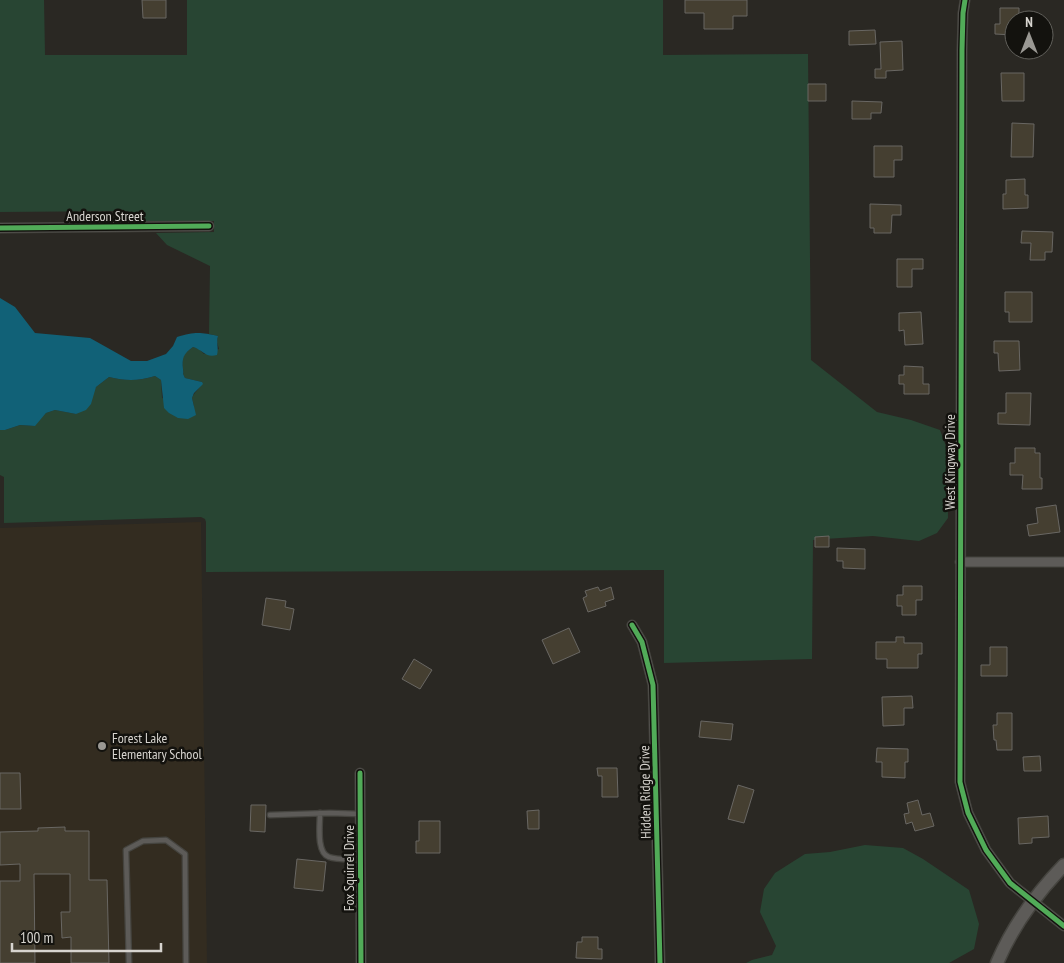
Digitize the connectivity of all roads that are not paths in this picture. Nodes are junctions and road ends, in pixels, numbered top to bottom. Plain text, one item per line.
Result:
1 (965, 0) edge
2 (209, 226) dead end
3 (0, 228) edge
4 (960, 562) junction
5 (1064, 562) edge
6 (632, 625) dead end
7 (360, 773) dead end
8 (320, 813) junction
9 (270, 814) dead end
10 (360, 814) junction
11 (361, 860) junction
12 (1064, 865) edge
13 (1032, 901) junction
14 (1064, 926) edge
15 (128, 963) edge
16 (186, 963) edge
17 (361, 963) edge
18 (660, 963) edge
19 (996, 963) edge

1 - 4 street, West Kingway Drive
2 - 3 street, Anderson Street
4 - 5 street
4 - 13 street, West Kingway Drive
6 - 18 street, Hidden Ridge Drive
7 - 10 street, Fox Squirrel Drive
8 - 9 lane
8 - 10 lane
8 - 11 lane
10 - 11 street, Fox Squirrel Drive
11 - 17 street, Fox Squirrel Drive
12 - 13 main road
13 - 14 street, West Kingway Drive
13 - 19 main road
15 - 16 lane

